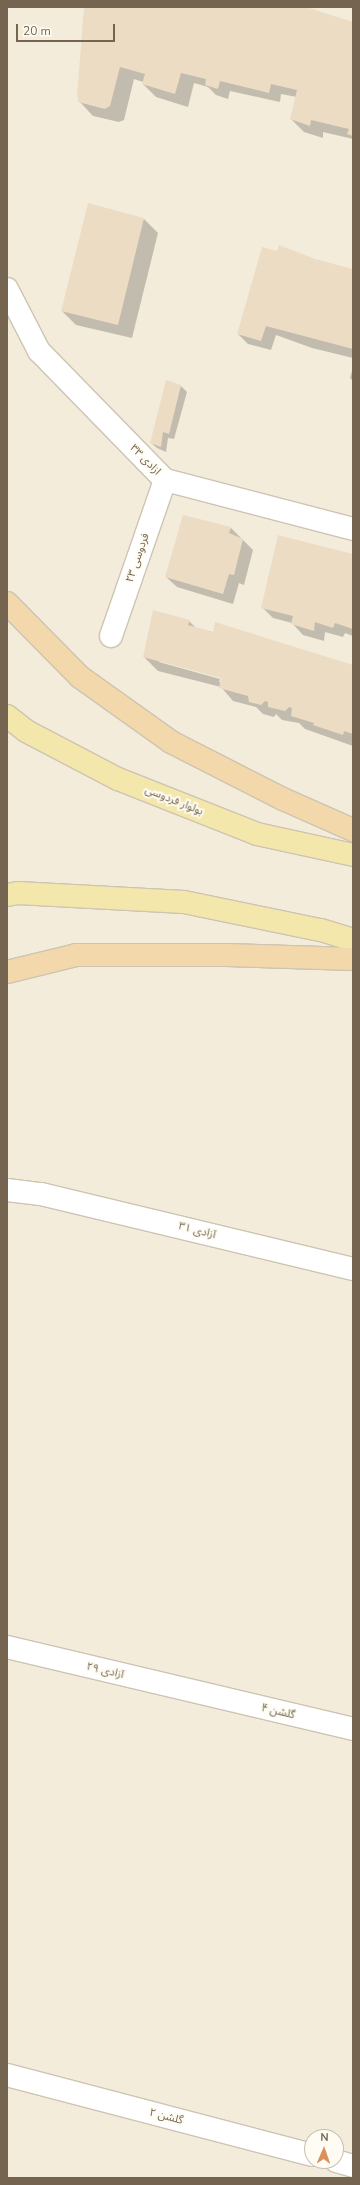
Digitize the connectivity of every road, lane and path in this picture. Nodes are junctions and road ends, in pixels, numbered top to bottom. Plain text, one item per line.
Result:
1 (7, 289) edge
2 (165, 480) junction
3 (353, 529) edge
4 (7, 603) edge
5 (111, 636) dead end
6 (7, 716) edge
7 (353, 830) edge
8 (353, 855) edge
9 (7, 895) edge
10 (353, 940) edge
11 (353, 959) edge
12 (7, 972) edge
13 (7, 1190) edge
14 (353, 1269) edge
15 (7, 1647) edge
16 (203, 1694) joint
17 (353, 1729) edge
18 (13, 2077) edge
19 (304, 2153) edge

1 - 2 street, ازادی ۳۳
2 - 3 street, ازادی ۳۳
2 - 5 street, فردوسی ۲۳
4 - 7 highway
6 - 8 main road, بولوار فردوسی
9 - 10 main road
11 - 12 highway
13 - 14 street, آزادی ۳۱
15 - 16 street, آزادی ۲۹
16 - 17 street, گلشن ۴
18 - 19 street, گلشن ۲

